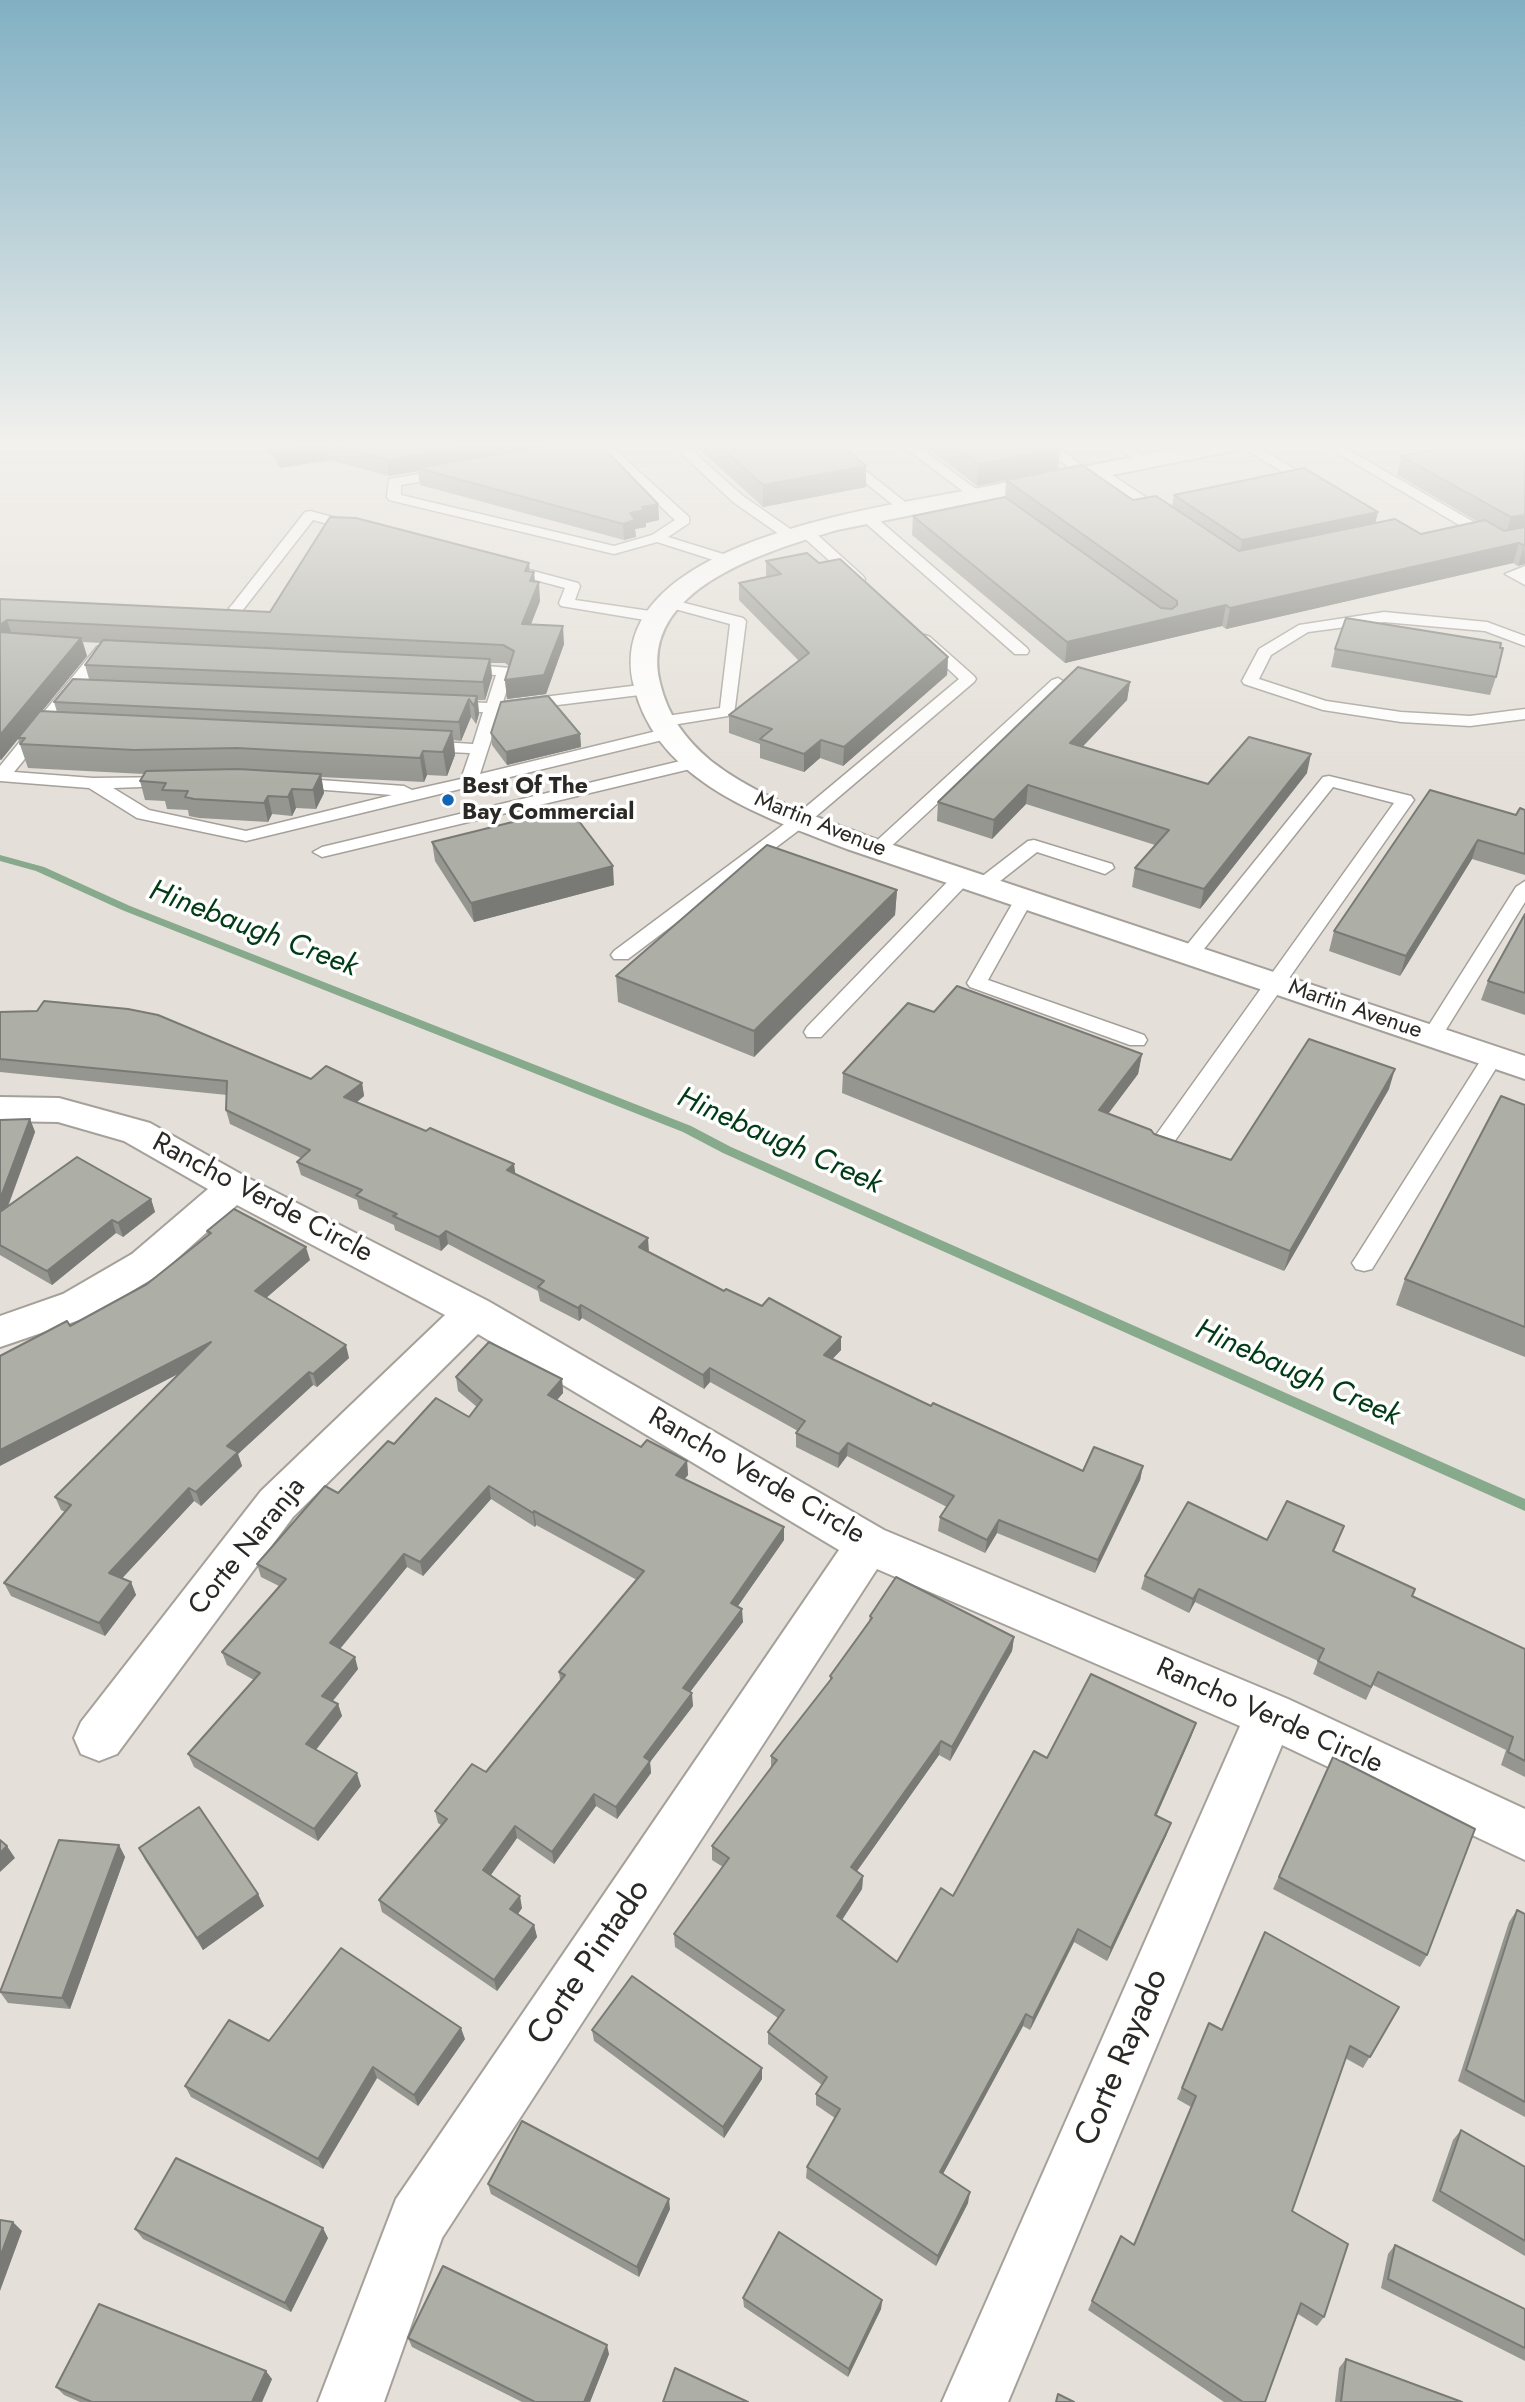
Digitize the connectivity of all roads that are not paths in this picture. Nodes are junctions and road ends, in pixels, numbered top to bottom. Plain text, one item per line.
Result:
1 (278, 556) edge
2 (715, 556) edge
3 (743, 556) edge
4 (827, 556) edge
5 (912, 556) edge
6 (731, 561) junction
7 (494, 565) edge
8 (1525, 570) edge
9 (1525, 581) edge
10 (867, 587) edge
11 (237, 608) edge
12 (663, 610) junction
13 (917, 633) edge
14 (1525, 641) edge
15 (78, 649) edge
16 (103, 650) junction
17 (1021, 651) dead end
18 (131, 652) edge
19 (450, 668) edge
20 (1058, 683) edge
21 (73, 689) junction
22 (648, 689) junction
23 (100, 690) edge
24 (427, 705) edge
25 (495, 708) junction
26 (1525, 714) edge
27 (41, 727) junction
28 (69, 728) edge
29 (665, 728) junction
30 (412, 746) edge
31 (481, 749) junction
32 (698, 762) junction
33 (188, 781) edge
34 (268, 782) edge
35 (469, 782) junction
36 (93, 783) junction
37 (428, 793) junction
38 (801, 820) junction
39 (878, 849) junction
40 (322, 852) dead end
41 (1105, 868) dead end
42 (972, 881) junction
43 (1525, 887) edge
44 (1024, 899) junction
45 (621, 955) dead end
46 (1189, 955) junction
47 (1274, 983) junction
48 (814, 1031) dead end
49 (1432, 1036) junction
50 (1137, 1040) dead end
51 (1493, 1057) junction
52 (1525, 1068) edge
53 (0, 1109) edge
54 (1160, 1147) edge
55 (234, 1187) junction
56 (1364, 1263) dead end
57 (474, 1312) junction
58 (0, 1332) edge
59 (868, 1544) junction
60 (1270, 1715) junction
61 (99, 1738) dead end
62 (1525, 1835) edge
63 (351, 2402) edge
64 (975, 2402) edge

1 - 11 lane
2 - 6 lane
3 - 6 street, Martin Avenue
4 - 10 lane
5 - 17 lane
6 - 12 street, Martin Avenue
7 - 12 lane
8 - 9 lane
12 - 22 street, Martin Avenue
12 - 29 lane
13 - 38 lane
14 - 26 lane
15 - 16 lane
16 - 18 lane
16 - 21 lane
19 - 25 lane
20 - 39 lane
21 - 23 lane
21 - 27 lane
22 - 25 lane
22 - 29 street, Martin Avenue
24 - 25 lane
25 - 31 lane
27 - 28 lane
27 - 36 lane
29 - 32 street, Martin Avenue
29 - 35 lane
30 - 31 lane
31 - 35 lane
32 - 38 street, Martin Avenue
32 - 40 lane
33 - 36 lane
34 - 37 lane
35 - 37 lane
36 - 37 lane
38 - 39 street, Martin Avenue
38 - 45 lane
39 - 42 street, Martin Avenue
41 - 42 lane
42 - 44 street, Martin Avenue
42 - 48 lane
43 - 49 lane
44 - 46 street, Martin Avenue
44 - 50 lane
46 - 47 street, Martin Avenue
46 - 47 lane
47 - 49 street, Martin Avenue
47 - 54 lane
49 - 51 street, Martin Avenue
51 - 52 street, Martin Avenue
51 - 56 lane
53 - 55 street, Rancho Verde Circle
55 - 57 street, Rancho Verde Circle
55 - 58 street
57 - 59 street, Rancho Verde Circle
57 - 61 street, Corte Naranja
59 - 60 street, Rancho Verde Circle
59 - 63 street, Corte Pintado
60 - 62 street, Rancho Verde Circle
60 - 64 street, Corte Rayado

